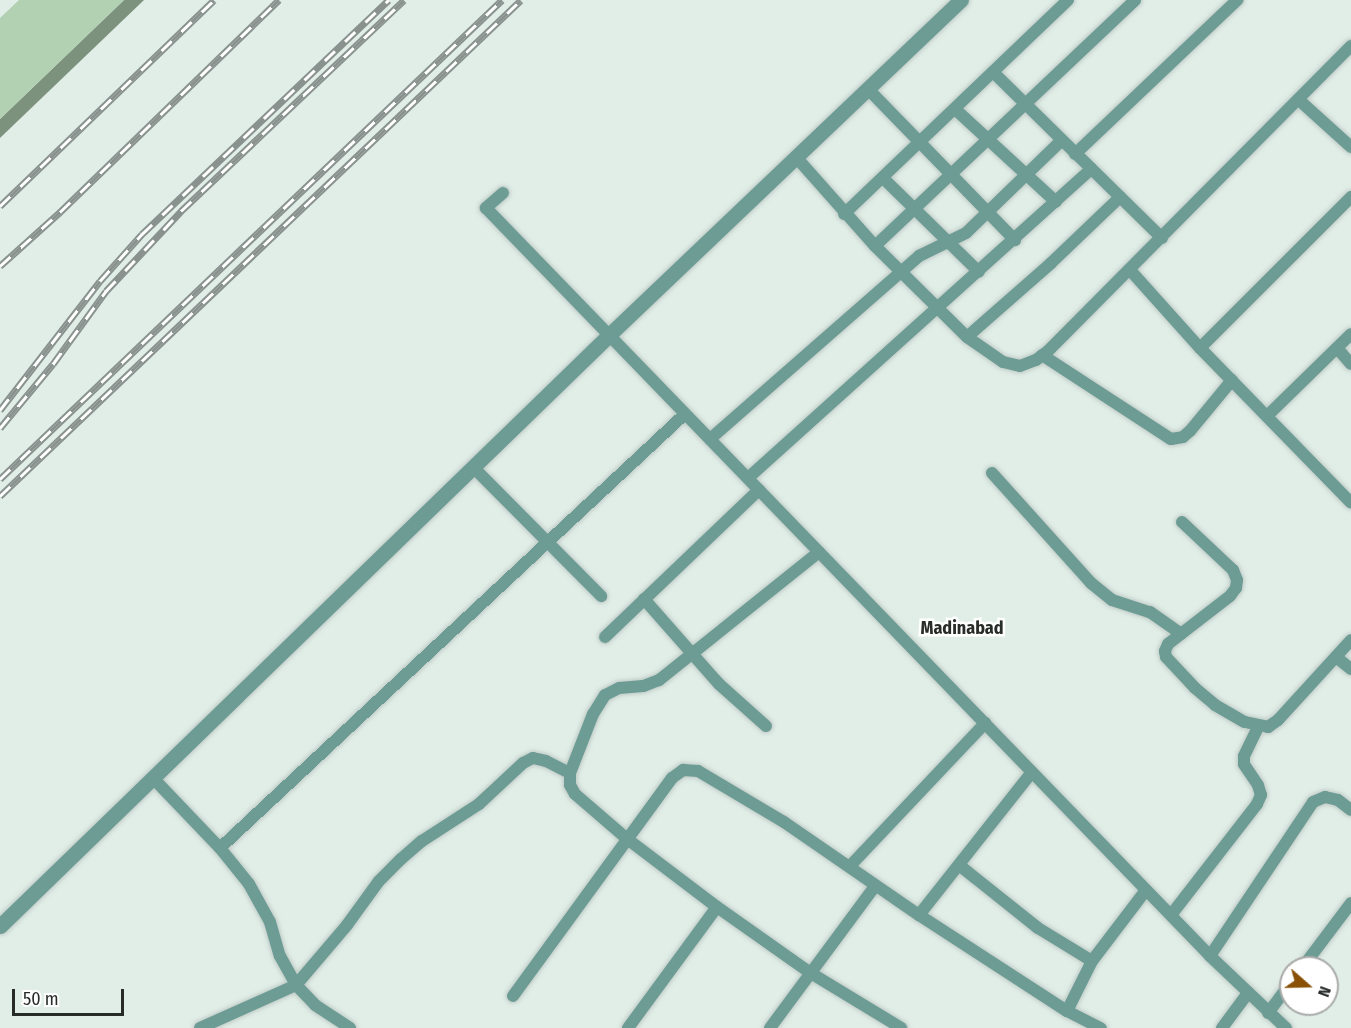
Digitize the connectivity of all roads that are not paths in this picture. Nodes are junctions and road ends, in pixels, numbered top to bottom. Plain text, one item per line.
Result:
1 (961, 0) edge
2 (1068, 0) edge
3 (1135, 0) edge
4 (1237, 0) edge
5 (1351, 46) edge
6 (993, 72) junction
7 (868, 90) junction
8 (1299, 100) junction
9 (1025, 105) junction
10 (955, 109) junction
11 (989, 140) junction
12 (1061, 141) junction
13 (920, 142) junction
14 (1351, 147) edge
15 (1075, 154) junction
16 (796, 158) junction
17 (1091, 170) junction
18 (952, 175) junction
19 (1028, 176) junction
20 (883, 178) junction
21 (503, 193) dead end
22 (1120, 197) junction
23 (1351, 197) edge
24 (1056, 202) junction
25 (915, 210) junction
26 (988, 213) junction
27 (844, 214) junction
28 (1162, 238) junction
29 (1015, 240) junction
30 (949, 243) junction
31 (875, 246) junction
32 (1130, 270) junction
33 (901, 272) junction
34 (979, 272) junction
35 (938, 307) junction
36 (1351, 334) edge
37 (609, 335) junction
38 (967, 336) junction
39 (1200, 348) junction
40 (1337, 348) junction
41 (1042, 355) junction
42 (1351, 364) edge
43 (1232, 380) junction
44 (685, 414) junction
45 (1268, 417) junction
46 (710, 439) junction
47 (473, 467) junction
48 (992, 473) dead end
49 (747, 478) junction
50 (759, 490) junction
51 (1351, 503) edge
52 (1182, 522) dead end
53 (548, 540) junction
54 (819, 552) junction
55 (601, 596) dead end
56 (645, 599) junction
57 (1181, 634) junction
58 (605, 637) dead end
59 (1351, 640) edge
60 (692, 654) junction
61 (1336, 657) junction
62 (1351, 669) edge
63 (985, 723) junction
64 (766, 726) dead end
65 (1258, 727) junction
66 (1032, 772) junction
67 (570, 773) junction
68 (153, 778) junction
69 (1351, 810) edge
70 (626, 838) junction
71 (220, 848) junction
72 (959, 865) junction
73 (850, 867) junction
74 (875, 885) junction
75 (1146, 890) junction
76 (1351, 903) edge
77 (717, 907) junction
78 (919, 915) junction
79 (1171, 915) junction
80 (0, 926) edge
81 (1210, 956) junction
82 (1311, 956) edge
83 (1092, 961) junction
84 (809, 972) junction
85 (296, 985) junction
86 (1248, 993) junction
87 (513, 996) dead end
88 (1279, 998) edge
89 (1067, 1011) junction
90 (1268, 1013) junction
91 (331, 1024) edge
92 (1096, 1027) edge
93 (200, 1028) edge
94 (350, 1028) edge
95 (628, 1028) edge
96 (770, 1028) edge
97 (901, 1028) edge
98 (1222, 1028) edge
99 (1286, 1028) edge

1 - 7 street
2 - 6 street
3 - 9 street
4 - 15 street
5 - 8 street
6 - 9 street
6 - 10 street
7 - 13 street
7 - 16 street
8 - 14 street
8 - 28 street
9 - 11 street
9 - 12 street
10 - 11 street
10 - 13 street
11 - 18 street
11 - 19 street
12 - 15 street
12 - 19 street
13 - 18 street
13 - 20 street
15 - 17 street
16 - 27 street
16 - 37 street
17 - 22 street
17 - 24 street
18 - 25 street
18 - 26 street
19 - 24 street
19 - 26 street
20 - 25 street
20 - 27 street
21 - 37 street
22 - 28 street
22 - 38 street
23 - 39 street
24 - 29 street
25 - 30 street
25 - 31 street
26 - 29 street
26 - 30 street
27 - 31 street
28 - 32 street
29 - 34 street
30 - 33 street
30 - 34 street
31 - 33 street
32 - 39 street
32 - 41 street
33 - 35 street
33 - 46 street
34 - 35 street
35 - 38 street
35 - 49 street
36 - 40 street
37 - 44 street
37 - 47 street
38 - 41 street
39 - 43 street
40 - 42 street
40 - 45 street
41 - 43 street
43 - 45 street
44 - 46 street
44 - 53 street
45 - 51 street
46 - 49 street
47 - 53 street
47 - 68 street
48 - 57 street
49 - 50 street
50 - 54 street
50 - 56 street
52 - 57 street
53 - 55 street
53 - 71 street
54 - 60 street
54 - 63 street
56 - 58 street
56 - 60 street
57 - 65 street
59 - 61 street
60 - 64 street
60 - 67 street
61 - 62 street
61 - 65 street
63 - 66 street
63 - 73 street
65 - 79 street
66 - 72 street
66 - 75 street
67 - 70 street
67 - 85 street
68 - 71 street
68 - 80 street
69 - 81 street
70 - 73 street
70 - 77 street
70 - 87 street
71 - 85 street
72 - 78 street
72 - 83 street
73 - 74 street
74 - 78 street
74 - 84 street
75 - 79 street
75 - 83 street
76 - 82 street
77 - 84 street
77 - 95 street
78 - 89 street
79 - 81 street
81 - 86 street
83 - 89 street
84 - 96 street
84 - 97 street
85 - 91 street
85 - 93 street
86 - 90 street
86 - 98 street
88 - 90 street
89 - 92 street
90 - 99 street
91 - 94 street

